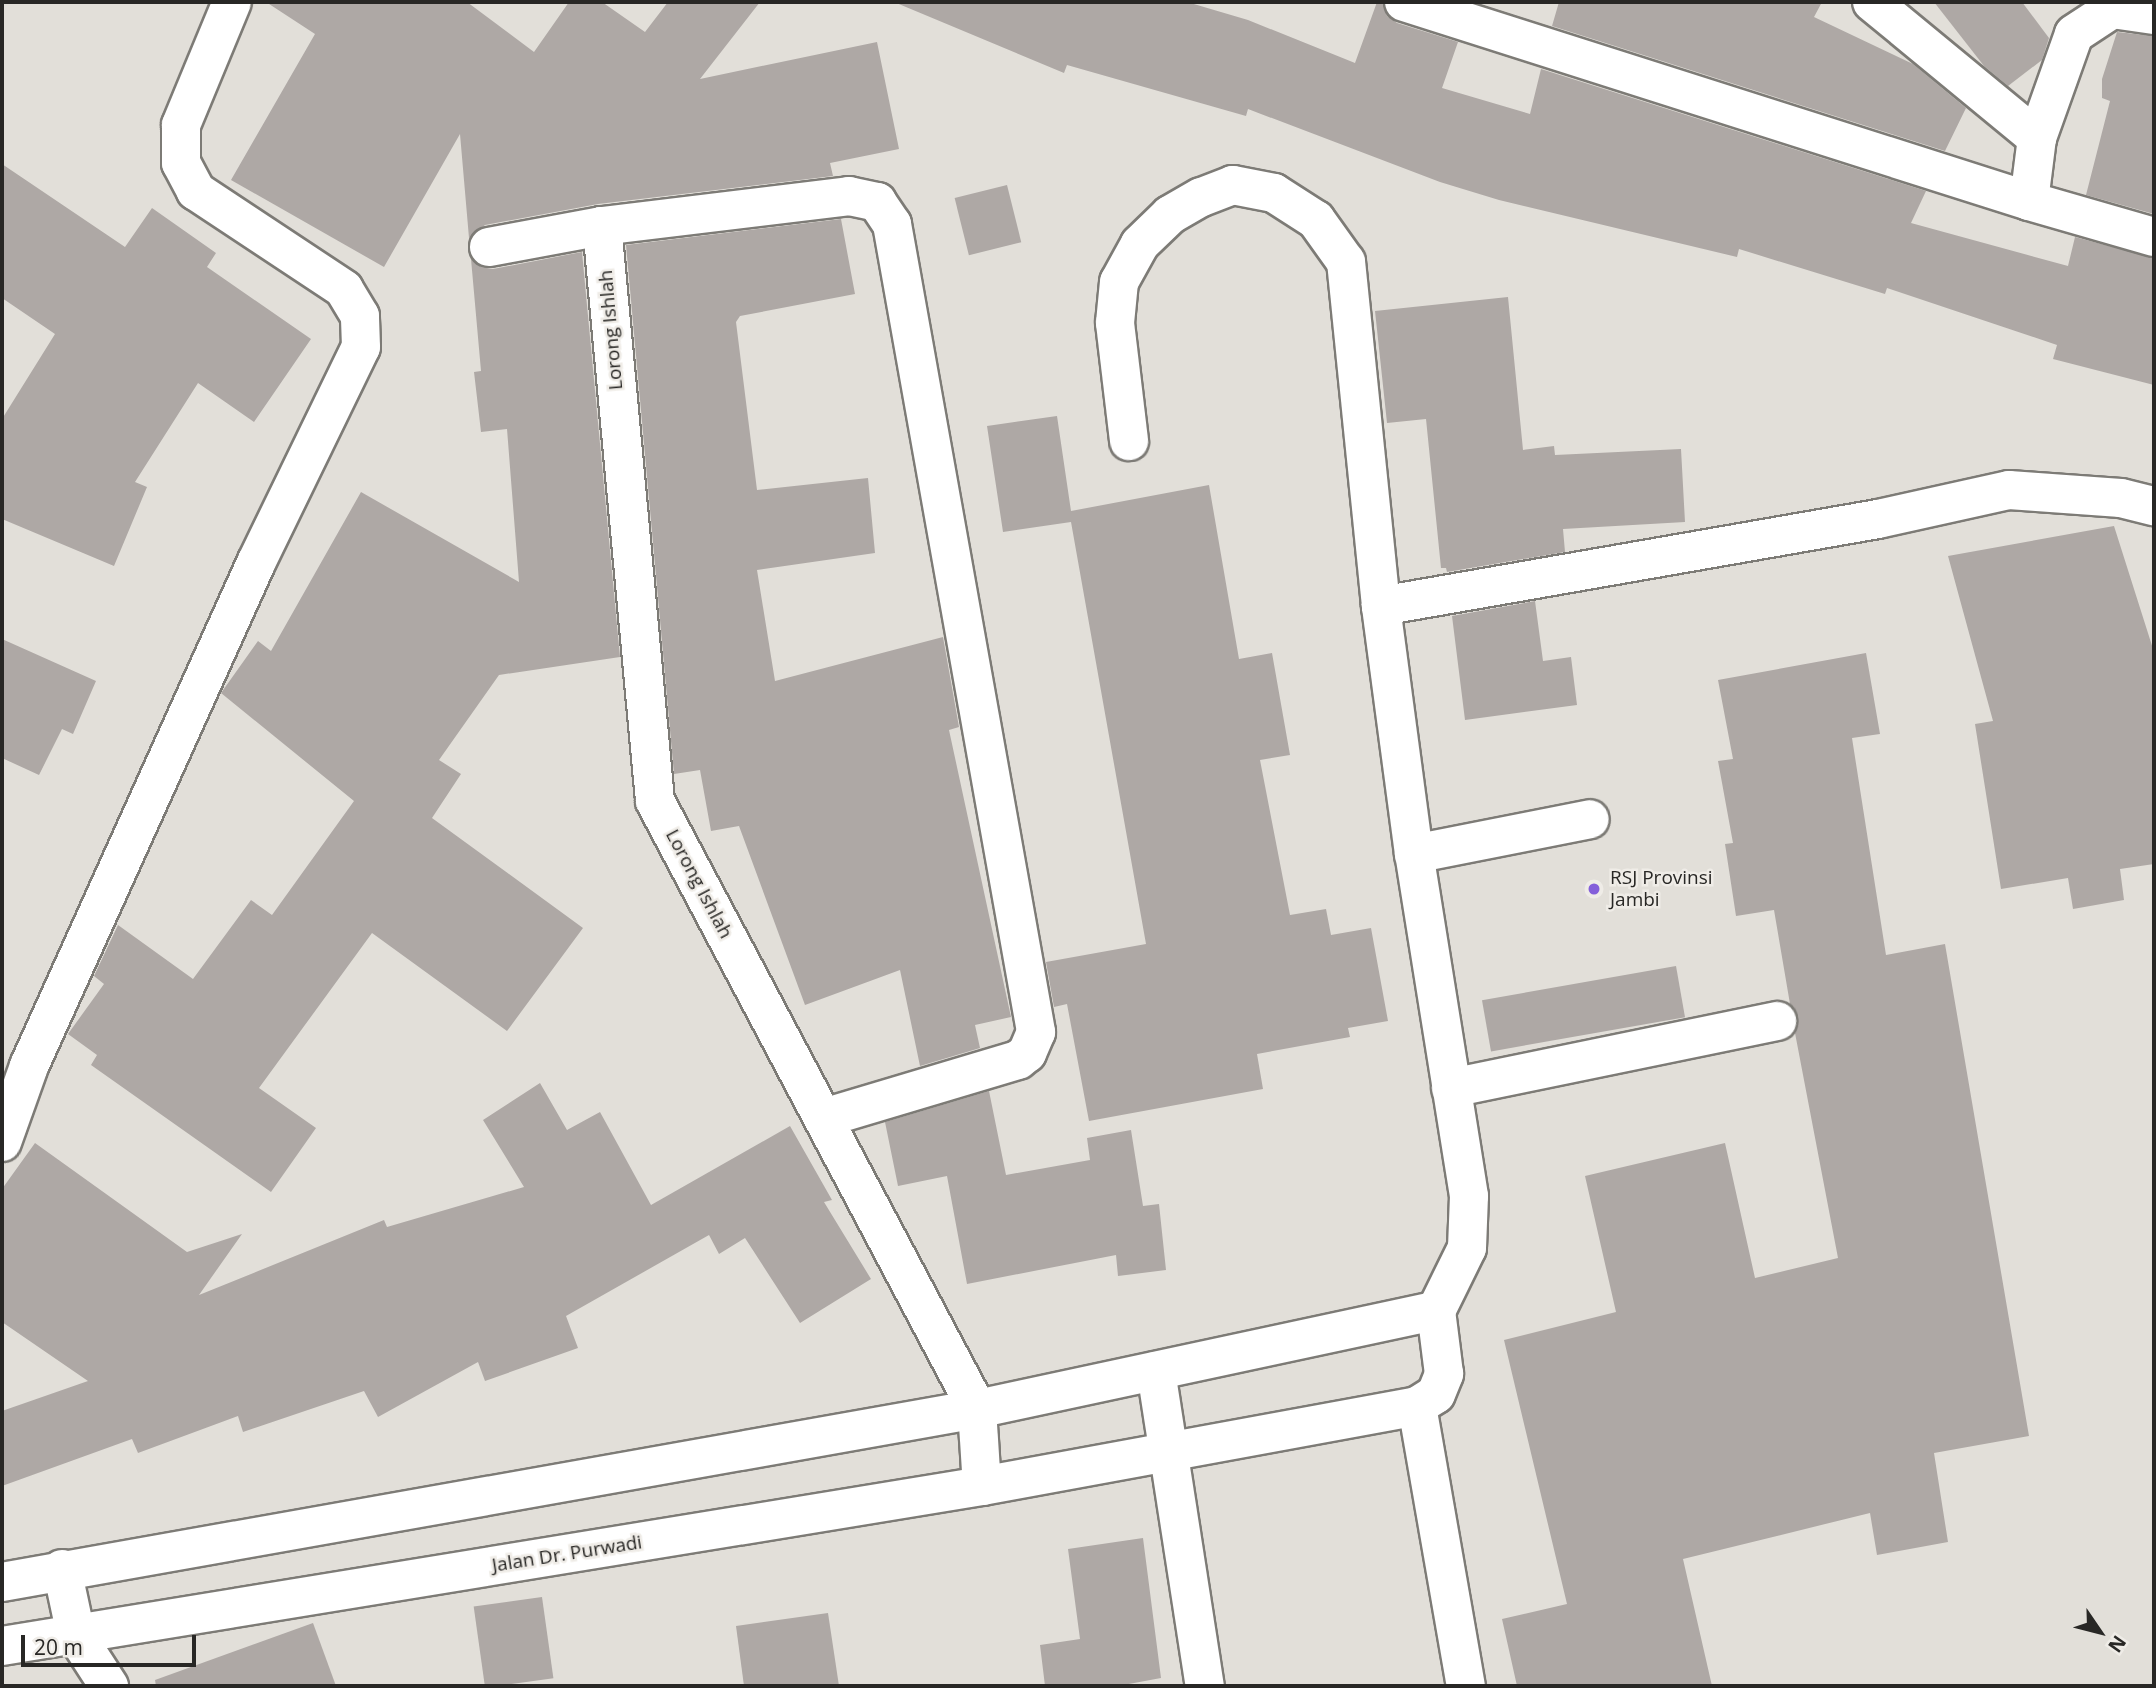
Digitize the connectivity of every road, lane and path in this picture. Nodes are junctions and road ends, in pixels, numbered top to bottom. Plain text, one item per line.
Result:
1 (232, 2) edge
2 (1404, 2) edge
3 (1872, 2) edge
4 (2154, 15) edge
5 (2037, 138) junction
6 (2029, 201) junction
7 (602, 226) junction
8 (2154, 237) edge
9 (489, 247) dead end
10 (1129, 441) dead end
11 (2154, 506) edge
12 (1381, 606) junction
13 (1590, 819) dead end
14 (1414, 854) junction
15 (1777, 1021) dead end
16 (1451, 1088) junction
17 (823, 1118) junction
18 (2, 1142) edge
19 (1436, 1311) junction
20 (1156, 1371) junction
21 (1417, 1406) junction
22 (977, 1409) junction
23 (1149, 1454) junction
24 (982, 1486) junction
25 (62, 1569) junction
26 (2, 1582) edge
27 (76, 1635) junction
28 (2, 1646) edge
29 (108, 1686) edge
30 (1205, 1686) edge
31 (1466, 1686) edge

1 - 18 street
2 - 6 street
3 - 5 street
4 - 5 street
5 - 6 street
6 - 8 street
7 - 9 street
7 - 17 street, Lorong Ishlah
7 - 17 street
10 - 12 street
11 - 12 street
12 - 14 street
13 - 14 street
14 - 16 street
15 - 16 street
16 - 19 street
17 - 22 street, Lorong Ishlah
19 - 20 street
19 - 21 street
20 - 22 street
20 - 23 street
21 - 23 street, Jalan Dr. Purwadi
21 - 31 street
22 - 24 street, Lorong Ishlah
22 - 25 street
23 - 24 street, Jalan Dr. Purwadi
23 - 30 street
24 - 27 street, Jalan Dr. Purwadi
25 - 26 street
25 - 27 street
27 - 28 street, Jalan Dr. Purwadi
27 - 29 street

